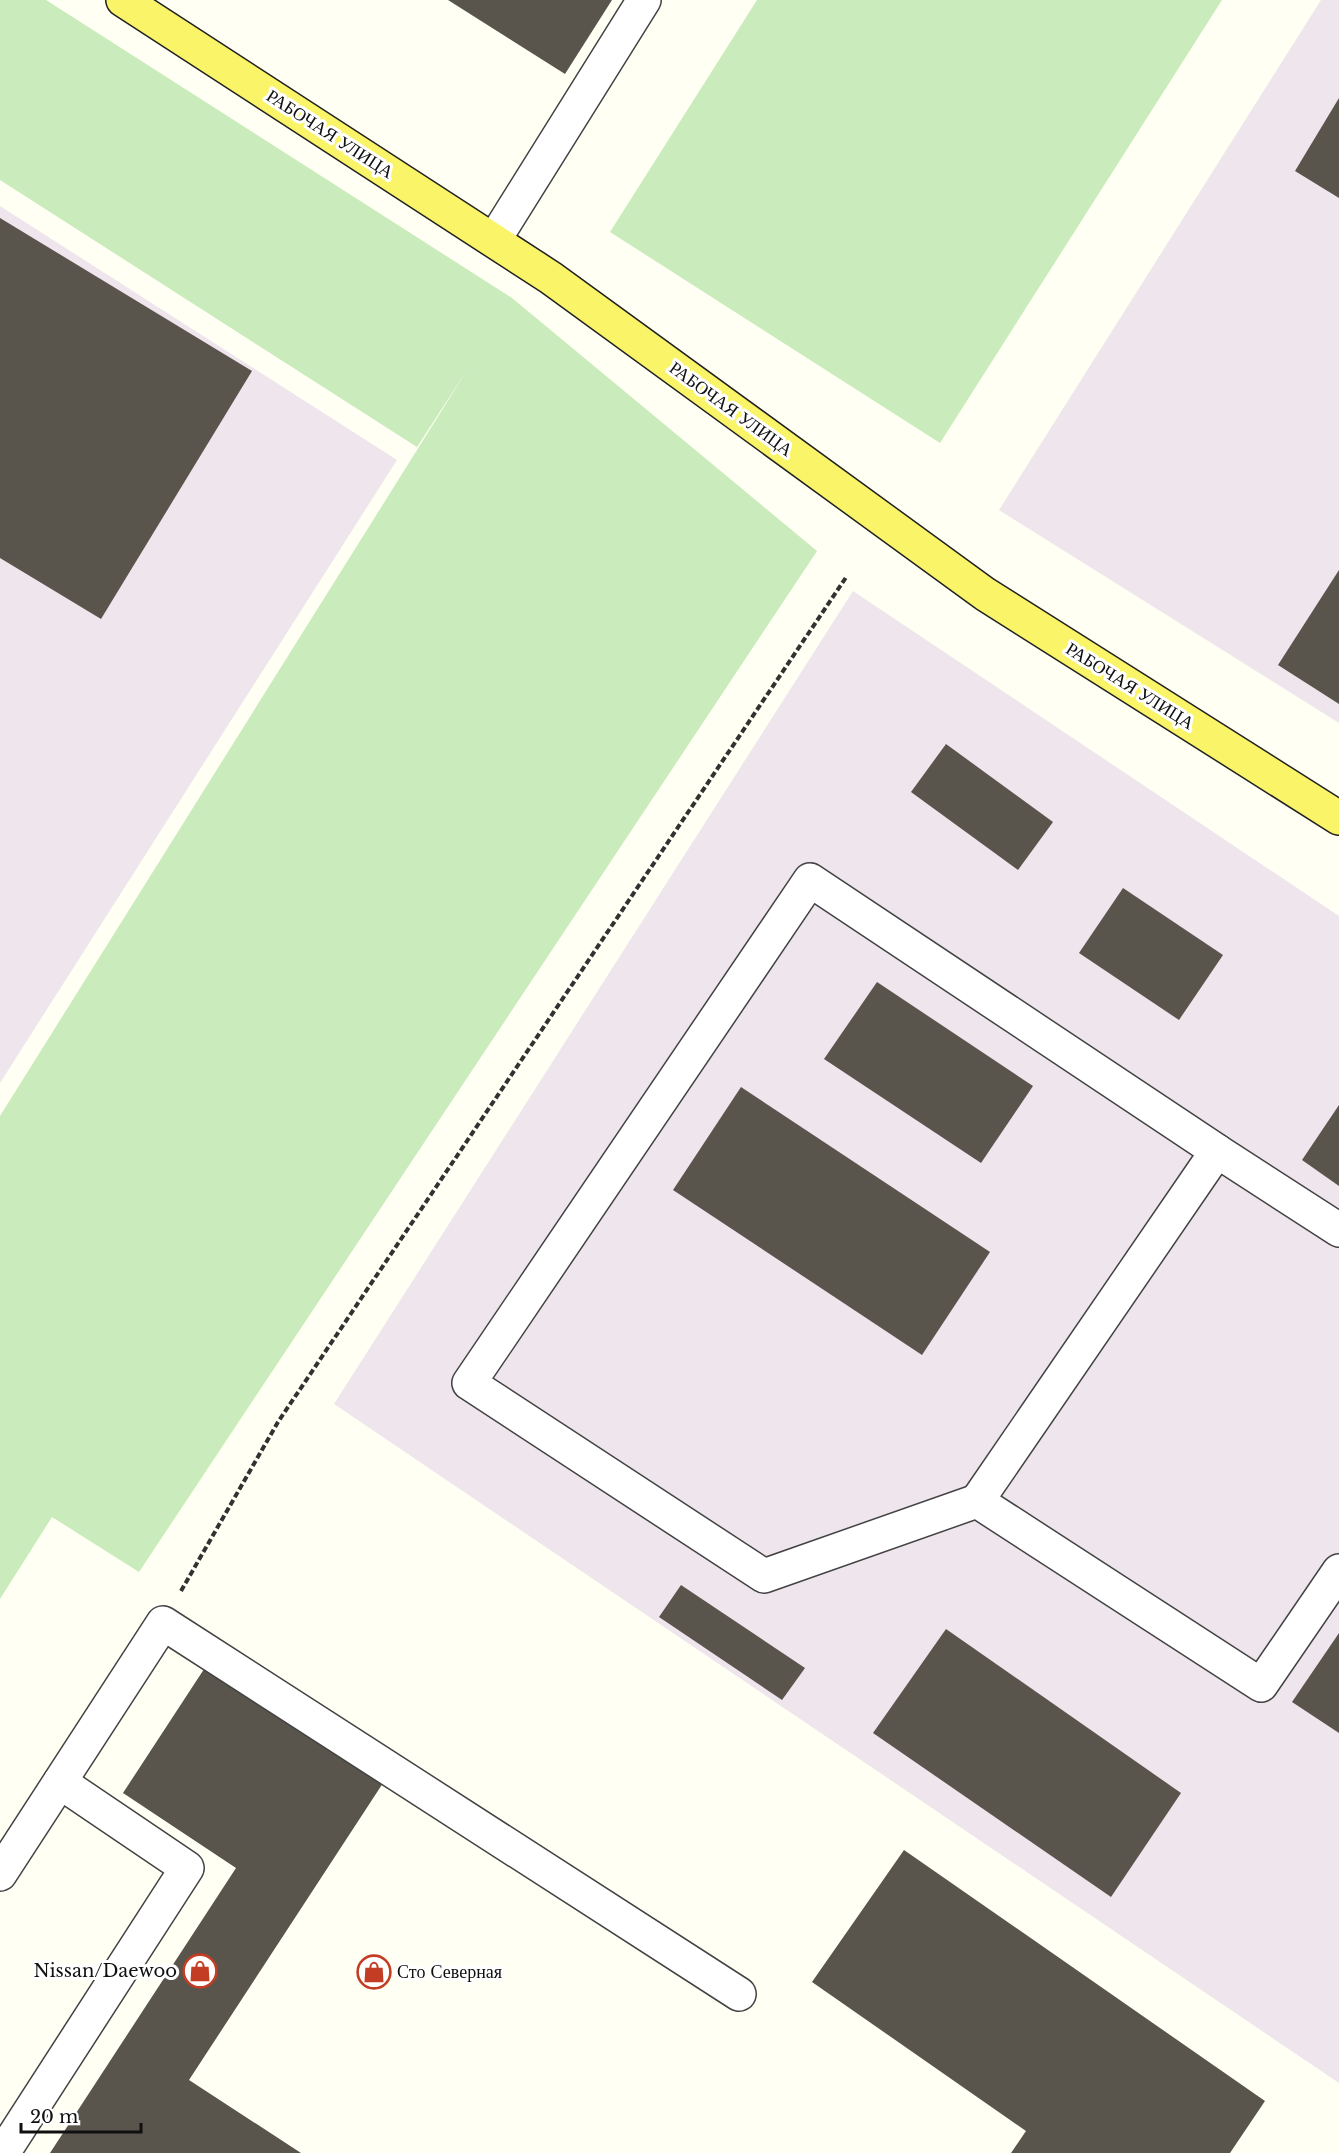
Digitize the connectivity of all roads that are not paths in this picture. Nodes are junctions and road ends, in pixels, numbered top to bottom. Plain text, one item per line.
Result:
1 (644, 0) edge
2 (133, 3) edge
3 (494, 240) junction
4 (1339, 818) edge
5 (1217, 1151) junction
6 (1339, 1230) edge
7 (977, 1501) junction
8 (1339, 1571) edge
9 (60, 1782) junction
10 (0, 1874) edge
11 (739, 1994) dead end
12 (3, 2153) edge

1 - 3 lane
2 - 3 main road, РАБОЧАЯ УЛИЦА
3 - 4 main road, РАБОЧАЯ УЛИЦА
5 - 6 lane
5 - 7 lane
5 - 7 lane
7 - 8 lane
9 - 10 lane
9 - 11 lane
9 - 12 lane

